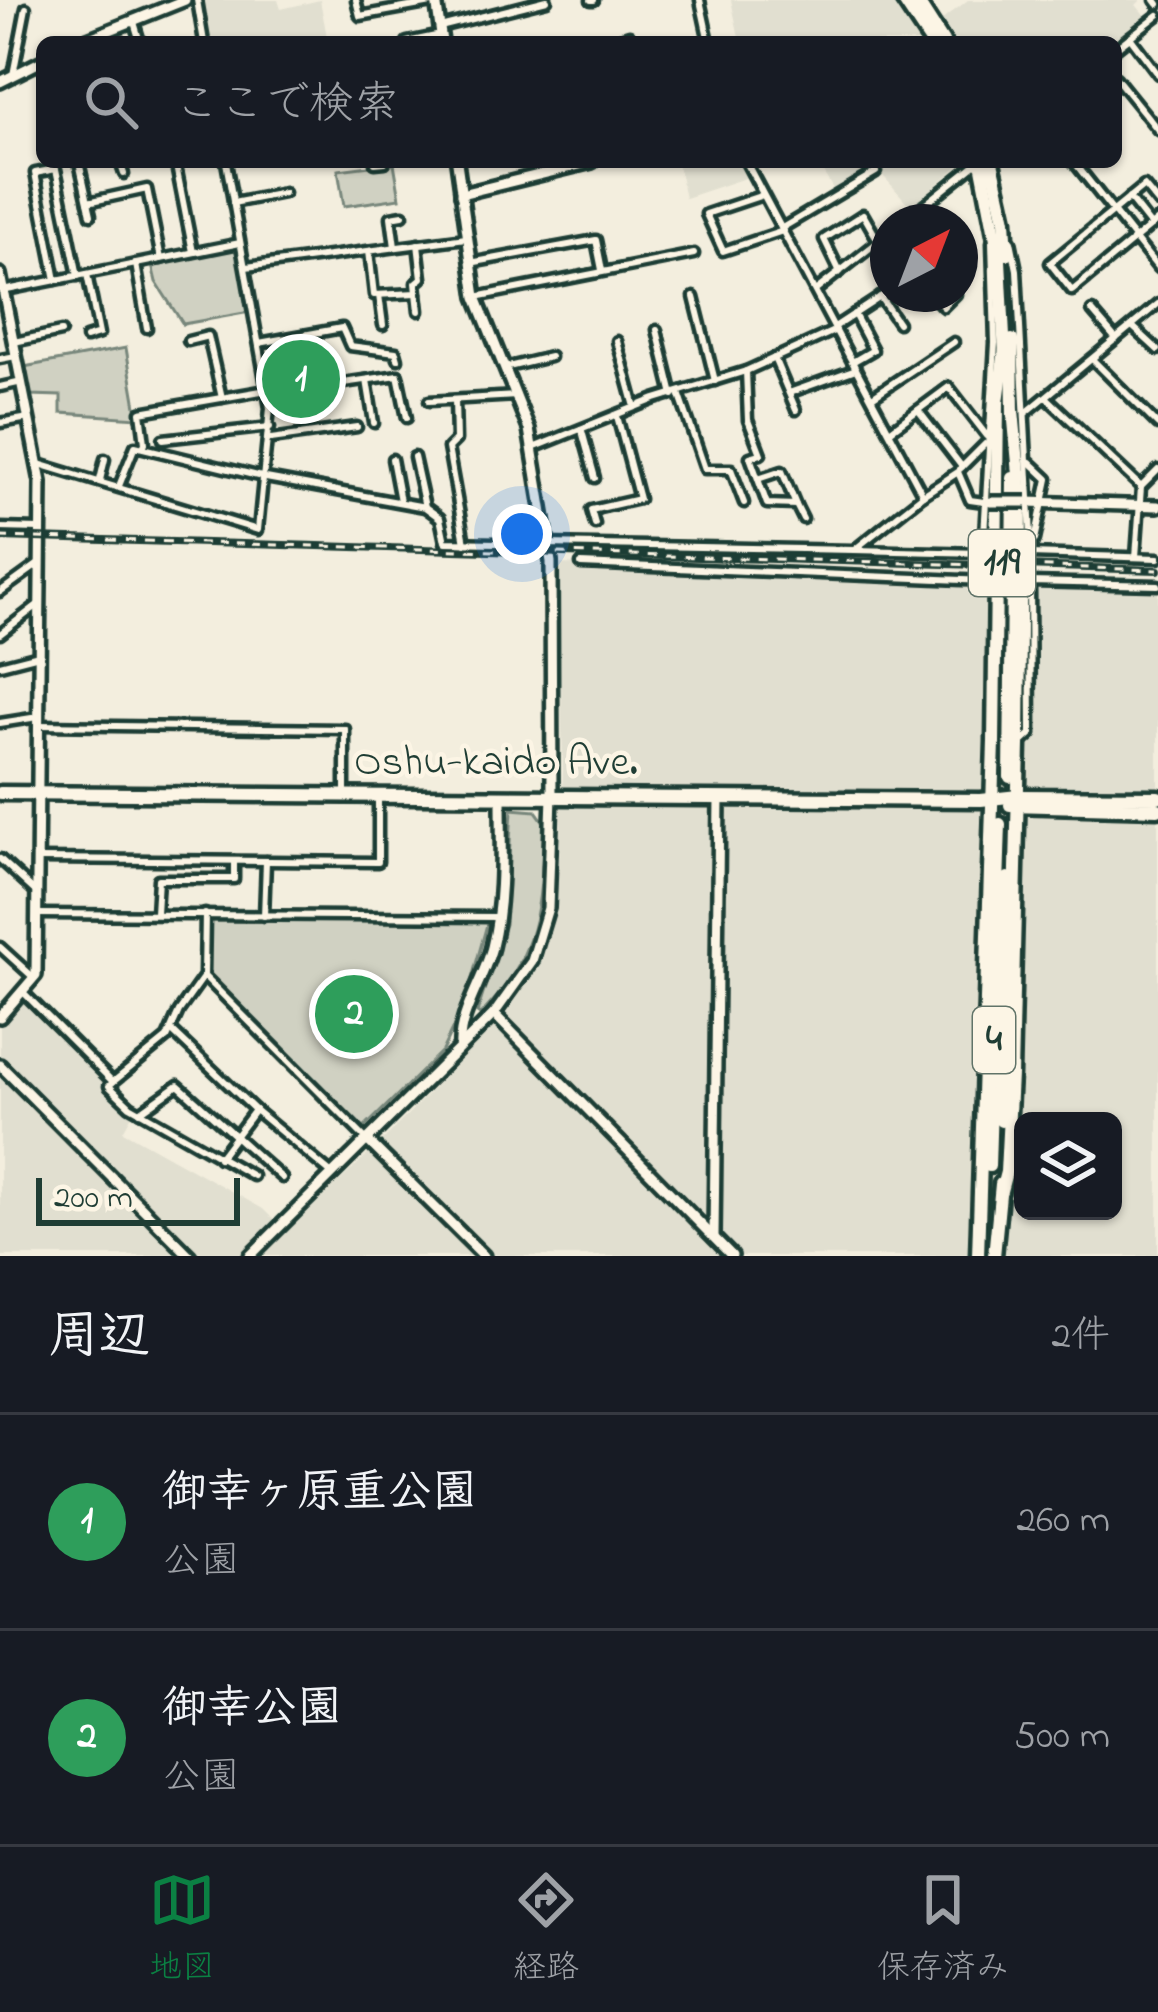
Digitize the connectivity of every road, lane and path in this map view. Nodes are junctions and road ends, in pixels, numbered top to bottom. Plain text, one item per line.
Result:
1 (185, 0) edge
2 (197, 0) edge
3 (356, 0) edge
4 (547, 0) edge
5 (700, 0) edge
6 (902, 0) edge
7 (916, 0) edge
8 (436, 1) edge
9 (26, 8) dead end
10 (133, 19) junction
11 (1156, 19) edge
12 (441, 35) edge
13 (99, 36) edge
14 (138, 36) edge
15 (203, 36) edge
16 (708, 36) edge
17 (927, 36) edge
18 (939, 36) edge
19 (1130, 38) junction
20 (1122, 44) edge
21 (36, 64) edge
22 (1158, 74) edge
23 (12, 76) junction
24 (0, 82) edge
25 (1122, 85) edge
26 (1158, 130) edge
27 (80, 168) edge
28 (122, 168) edge
29 (227, 168) edge
30 (458, 168) edge
31 (567, 168) edge
32 (749, 168) edge
33 (972, 168) edge
34 (982, 168) edge
35 (993, 168) edge
36 (1079, 168) edge
37 (177, 171) dead end
38 (876, 172) dead end
39 (124, 174) dead end
40 (284, 193) dead end
41 (461, 194) junction
42 (764, 195) junction
43 (1129, 198) junction
44 (88, 202) junction
45 (233, 203) junction
46 (1158, 203) edge
47 (926, 204) edge
48 (1114, 212) junction
49 (91, 215) dead end
50 (403, 215) dead end
51 (999, 218) junction
52 (870, 222) edge
53 (1154, 223) edge
54 (782, 230) junction
55 (466, 238) junction
56 (1135, 238) junction
57 (240, 243) junction
58 (418, 244) junction
59 (395, 247) junction
60 (870, 249) edge
61 (369, 251) junction
62 (193, 252) junction
63 (694, 254) dead end
64 (161, 259) junction
65 (470, 262) junction
66 (136, 264) junction
67 (246, 267) junction
68 (1158, 268) edge
69 (602, 270) junction
70 (840, 272) junction
71 (0, 274) edge
72 (82, 275) junction
73 (56, 280) junction
74 (815, 290) junction
75 (2, 291) edge
76 (417, 292) junction
77 (379, 295) junction
78 (476, 297) junction
79 (694, 297) dead end
80 (870, 304) edge
81 (1158, 304) edge
82 (419, 311) dead end
83 (1092, 311) dead end
84 (891, 312) edge
85 (854, 314) junction
86 (898, 322) dead end
87 (383, 325) dead end
88 (5, 326) edge
89 (1132, 326) junction
90 (147, 328) dead end
91 (835, 328) junction
92 (657, 330) dead end
93 (62, 332) dead end
94 (86, 338) dead end
95 (283, 339) junction
96 (1116, 339) junction
97 (188, 341) dead end
98 (617, 341) dead end
99 (14, 342) junction
100 (954, 342) dead end
101 (259, 344) junction
102 (1004, 349) junction
103 (1158, 350) edge
104 (16, 356) junction
105 (550, 357) dead end
106 (774, 358) junction
107 (1092, 358) junction
108 (0, 359) edge
109 (398, 359) dead end
110 (855, 365) junction
111 (504, 368) junction
112 (746, 371) junction
113 (368, 380) junction
114 (22, 382) junction
115 (715, 382) junction
116 (0, 387) edge
117 (290, 391) junction
118 (267, 392) junction
119 (789, 393) junction
120 (676, 394) junction
121 (517, 396) junction
122 (1046, 397) junction
123 (222, 398) junction
124 (872, 398) junction
125 (455, 400) junction
126 (429, 401) dead end
127 (635, 408) junction
128 (796, 410) dead end
129 (918, 410) junction
130 (1019, 412) junction
131 (617, 416) junction
132 (29, 418) junction
133 (407, 418) dead end
134 (0, 423) edge
135 (374, 423) dead end
136 (1158, 425) edge
137 (270, 427) junction
138 (356, 427) dead end
139 (581, 430) junction
140 (890, 431) junction
141 (163, 439) dead end
142 (269, 439) junction
143 (987, 439) junction
144 (142, 447) junction
145 (532, 448) junction
146 (414, 458) dead end
147 (105, 459) dead end
148 (392, 459) dead end
149 (1028, 459) junction
150 (39, 464) junction
151 (960, 470) junction
152 (1158, 470) edge
153 (266, 478) junction
154 (595, 478) dead end
155 (758, 479) junction
156 (100, 480) junction
157 (119, 486) junction
158 (1141, 487) junction
159 (923, 495) junction
160 (970, 500) junction
161 (400, 501) junction
162 (744, 502) dead end
163 (987, 502) junction
164 (1033, 502) junction
165 (796, 506) junction
166 (1138, 506) junction
167 (1158, 506) edge
168 (425, 507) junction
169 (802, 520) dead end
170 (595, 524) dead end
171 (983, 525) junction
172 (0, 528) edge
173 (40, 529) junction
174 (465, 543) junction
175 (548, 544) junction
176 (854, 550) junction
177 (986, 554) junction
178 (1030, 554) junction
179 (1136, 557) junction
180 (1158, 558) edge
181 (40, 563) junction
182 (581, 564) dead end
183 (1030, 582) junction
184 (1158, 585) edge
185 (0, 592) edge
186 (39, 604) junction
187 (0, 634) edge
188 (0, 653) edge
189 (39, 656) junction
190 (10, 662) junction
191 (0, 665) edge
192 (38, 721) junction
193 (0, 723) edge
194 (1019, 745) junction
195 (0, 793) edge
196 (38, 793) junction
197 (345, 795) junction
198 (378, 795) junction
199 (501, 796) junction
200 (552, 796) junction
201 (1158, 797) edge
202 (719, 798) junction
203 (992, 800) junction
204 (1018, 802) junction
205 (1158, 809) edge
206 (0, 859) edge
207 (38, 859) junction
208 (234, 861) junction
209 (266, 861) junction
210 (37, 893) junction
211 (37, 914) junction
212 (156, 914) junction
213 (205, 914) junction
214 (264, 916) junction
215 (497, 917) junction
216 (0, 947) edge
217 (204, 976) junction
218 (36, 979) junction
219 (24, 993) junction
220 (494, 1014) junction
221 (0, 1017) edge
222 (172, 1031) junction
223 (460, 1046) junction
224 (0, 1065) edge
225 (113, 1082) junction
226 (255, 1110) junction
227 (140, 1112) junction
228 (233, 1137) junction
229 (368, 1140) junction
230 (219, 1158) junction
231 (332, 1174) junction
232 (253, 1177) dead end
233 (283, 1178) dead end
234 (1000, 1191) junction
235 (714, 1237) junction
236 (190, 1256) edge
237 (250, 1256) edge
238 (484, 1256) edge
239 (732, 1256) edge
240 (978, 1256) edge
241 (994, 1256) edge

1 - 10 street
2 - 15 street
3 - 8 street
4 - 12 street
5 - 16 street
6 - 17 highway
7 - 18 highway
8 - 12 street
9 - 23 street
10 - 13 street
10 - 14 street
11 - 19 street
19 - 20 street
19 - 22 street
21 - 23 street
23 - 24 street
25 - 26 street
27 - 44 street
28 - 39 street
29 - 45 street
30 - 41 street
31 - 41 street
32 - 42 street
33 - 47 street
34 - 51 highway, 119
35 - 51 highway, 119
36 - 48 street
37 - 62 street
38 - 54 street
40 - 45 street
41 - 55 street
42 - 54 street
42 - 54 street
43 - 46 street
43 - 48 street
43 - 53 street
44 - 49 street
44 - 64 street
45 - 57 street
48 - 56 street
48 - 56 street
50 - 59 street
51 - 102 highway, 119
51 - 130 highway, 119
51 - 143 street
52 - 70 street
53 - 56 street
54 - 74 street
55 - 58 street
55 - 65 street
56 - 68 street
57 - 62 street
57 - 67 street
58 - 59 street
58 - 76 street
59 - 61 street
60 - 70 street
61 - 67 street
61 - 77 street
62 - 64 street
63 - 69 street
64 - 66 street
65 - 69 street
65 - 78 street
66 - 72 street
66 - 90 street
67 - 101 street
69 - 78 street
70 - 74 street
71 - 75 street
72 - 73 street
72 - 73 street
72 - 94 street
73 - 75 street
74 - 91 street
75 - 88 street
76 - 77 street
76 - 82 street
77 - 87 street
78 - 111 street
79 - 115 street
80 - 85 street
81 - 89 street
83 - 96 street
84 - 86 street
85 - 91 street
85 - 110 street
88 - 99 street
89 - 96 street
89 - 103 street
91 - 106 street
91 - 110 street
92 - 120 street
93 - 99 street
95 - 101 street
95 - 109 street
95 - 117 street
96 - 107 street
97 - 123 street
98 - 127 street
99 - 104 street
100 - 124 street
101 - 118 street
102 - 130 highway, 119
102 - 203 highway
104 - 108 street
104 - 114 street
105 - 111 street
106 - 112 street
106 - 119 street
107 - 122 street
107 - 136 street
110 - 119 street
110 - 124 street
111 - 121 street
112 - 115 street
112 - 155 street
113 - 117 street
113 - 133 street
113 - 135 street
114 - 116 street
114 - 132 street
115 - 120 street
117 - 118 street
118 - 123 street
118 - 137 street
119 - 128 street
120 - 127 street
120 - 162 street
121 - 125 street
121 - 145 street
122 - 130 street
122 - 158 street
123 - 144 street
124 - 140 street
125 - 126 street
125 - 174 street
127 - 131 street
129 - 140 street
129 - 143 street
129 - 151 street
130 - 149 street
130 - 194 highway
131 - 139 street
131 - 170 street
132 - 134 street
132 - 150 street
137 - 141 street
137 - 142 street
138 - 142 street
139 - 145 street
139 - 154 street
140 - 159 street
142 - 153 street
143 - 151 street
143 - 163 street
144 - 153 street
144 - 157 street
145 - 175 street
146 - 168 street
147 - 156 street
148 - 161 street
149 - 164 street
149 - 164 street
150 - 156 street
150 - 173 street
151 - 159 street
151 - 160 street
152 - 158 street
153 - 157 street
153 - 161 street
155 - 165 street
155 - 165 street
156 - 157 street
158 - 166 street
159 - 176 street
160 - 163 street
160 - 171 street
161 - 168 street
163 - 164 street, bridge
163 - 171 street
164 - 166 street
164 - 178 street
165 - 169 street
166 - 167 street
166 - 179 street
168 - 174 street
171 - 177 street
172 - 173 street
173 - 181 street
174 - 175 street
175 - 176 street
175 - 200 street
176 - 177 street
177 - 178 street, bridge
178 - 179 street
179 - 180 street
181 - 185 street
181 - 186 street
182 - 183 street, bridge
183 - 184 street
183 - 194 street
186 - 187 street
186 - 189 street
188 - 190 street
189 - 190 street
189 - 192 street
190 - 191 street
192 - 193 street
192 - 196 street
192 - 197 street
194 - 204 highway
195 - 196 highway, Oshu-kaido Ave.
196 - 197 highway, Oshu-kaido Ave.
196 - 207 street
197 - 198 highway, Oshu-kaido Ave.
198 - 199 highway, Oshu-kaido Ave.
198 - 209 street
199 - 200 highway, Oshu-kaido Ave.
199 - 215 street
200 - 202 highway, Oshu-kaido Ave.
200 - 220 street
201 - 204 highway, Oshu-kaido Ave.
202 - 203 highway, Oshu-kaido Ave.
202 - 235 street
203 - 204 highway, Oshu-kaido Ave.
203 - 240 highway
204 - 205 highway, Oshu-kaido Ave.
204 - 234 highway
206 - 210 street
207 - 208 street
207 - 210 street
208 - 209 street
208 - 212 street
209 - 214 street
210 - 211 street
211 - 212 street
211 - 218 street
212 - 213 street
213 - 214 street
213 - 217 street
214 - 215 street
215 - 223 street
216 - 218 street
217 - 222 street
217 - 229 street
218 - 219 street
219 - 221 street
219 - 225 street
220 - 223 street
220 - 235 street
222 - 225 street
222 - 226 street
223 - 229 street
224 - 236 street
225 - 227 street
226 - 228 street
226 - 231 street
227 - 228 street
227 - 230 street
228 - 230 street
228 - 233 street
229 - 231 street
229 - 238 street
230 - 232 street
231 - 237 street
234 - 240 highway, 4
234 - 241 highway, 4
235 - 239 street

